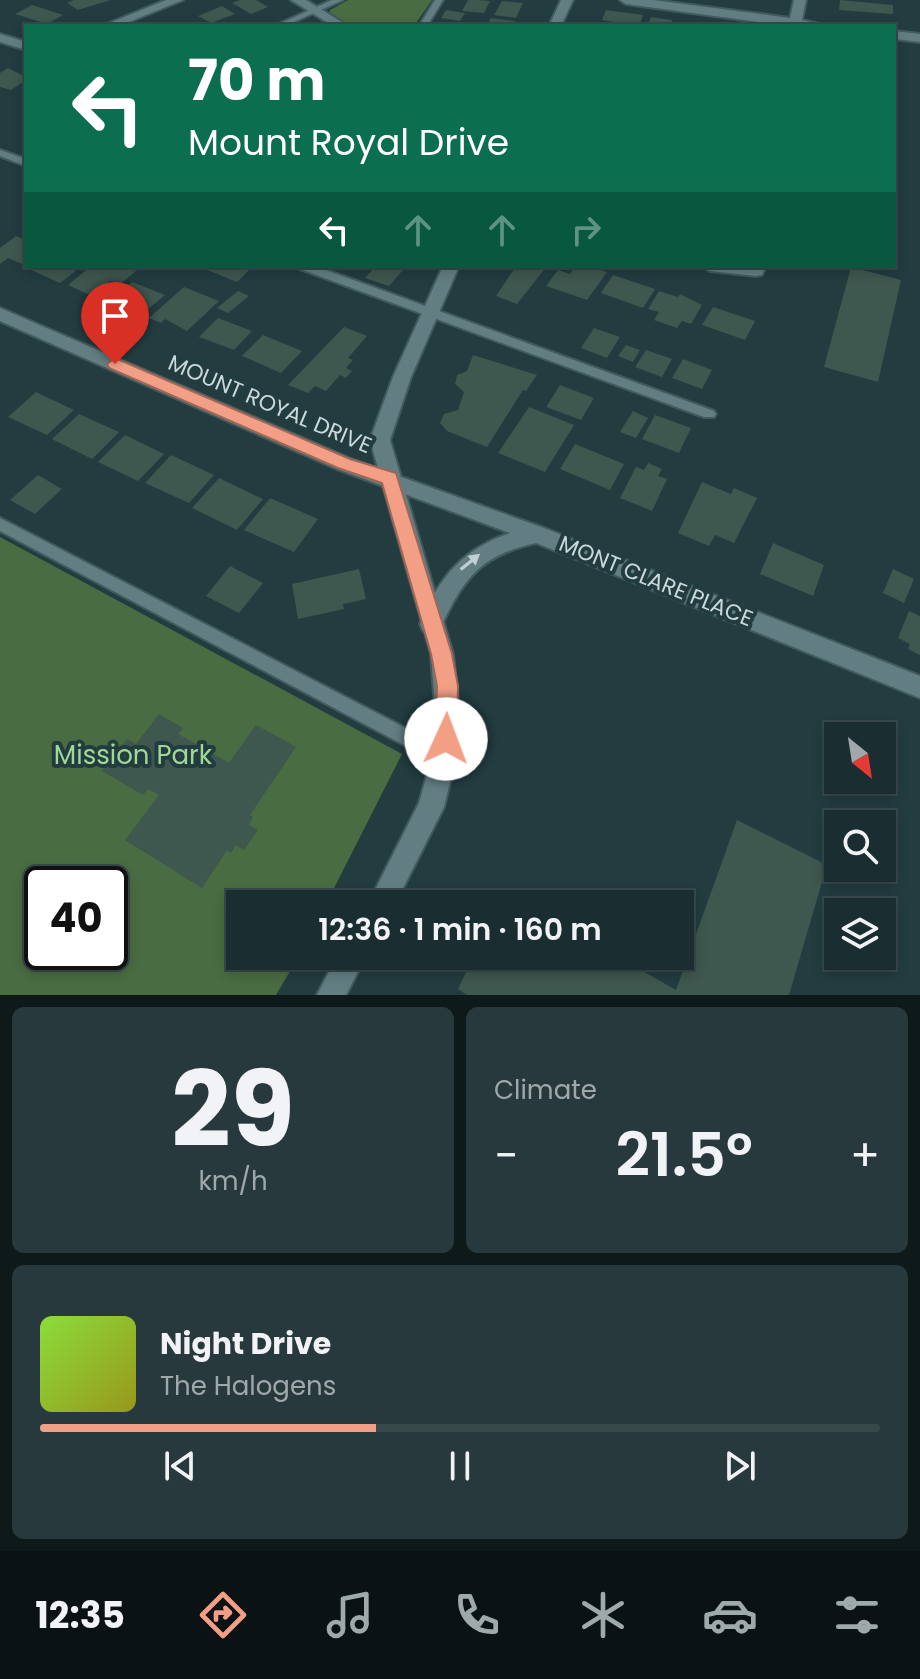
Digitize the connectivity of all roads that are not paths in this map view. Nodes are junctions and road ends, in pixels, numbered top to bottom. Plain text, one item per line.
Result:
1 (177, 0) edge
2 (297, 0) edge
3 (339, 0) edge
4 (439, 0) edge
5 (567, 0) edge
6 (626, 0) edge
7 (800, 0) edge
8 (314, 10) junction
9 (113, 24) edge
10 (282, 24) edge
11 (338, 24) edge
12 (424, 24) edge
13 (556, 24) edge
14 (795, 24) edge
15 (896, 35) edge
16 (0, 38) edge
17 (920, 38) edge
18 (24, 45) edge
19 (0, 153) edge
20 (24, 162) edge
21 (309, 268) edge
22 (450, 268) edge
23 (728, 268) edge
24 (757, 268) edge
25 (431, 313) junction
26 (0, 314) edge
27 (709, 414) dead end
28 (390, 478) junction
29 (0, 524) edge
30 (537, 534) junction
31 (431, 624) junction
32 (920, 687) edge
33 (444, 757) junction
34 (389, 890) edge
35 (344, 970) edge
36 (331, 995) edge

1 - 9 street
2 - 8 street
3 - 8 lane
4 - 12 lane
5 - 13 street
6 - 14 street
7 - 14 street
8 - 10 lane
8 - 11 street
15 - 17 street
16 - 18 street
19 - 20 lane
21 - 25 lane
22 - 25 street
23 - 24 street
25 - 27 lane
25 - 28 street
26 - 28 street, MOUNT ROYAL DRIVE
28 - 30 street, MONT CLARE PLACE
28 - 31 street
29 - 33 lane
31 -> 30 street
30 - 32 street, MONT CLARE PLACE
31 - 33 street
33 - 34 street
35 - 36 street

